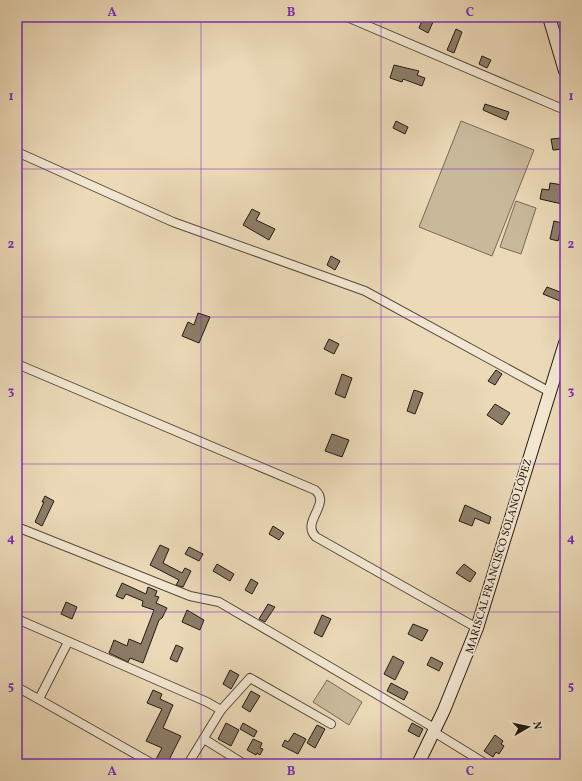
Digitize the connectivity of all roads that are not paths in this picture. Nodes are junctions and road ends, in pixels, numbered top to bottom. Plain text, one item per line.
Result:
1 (346, 17) edge
2 (549, 17) edge
3 (565, 71) edge
4 (565, 110) edge
5 (17, 152) edge
6 (565, 343) edge
7 (17, 364) edge
8 (550, 392) junction
9 (17, 527) edge
10 (17, 619) edge
11 (477, 628) junction
12 (68, 642) junction
13 (17, 686) edge
14 (39, 699) junction
15 (221, 710) junction
16 (331, 724) dead end
17 (435, 731) junction
18 (204, 739) junction
19 (154, 764) edge
20 (188, 764) edge
21 (244, 764) edge
22 (418, 764) edge
23 (486, 764) edge

1 - 4 street
2 - 3 street
5 - 8 street
6 - 8 street, MARISCAL FRANCISCO SOLANO LÓPEZ
7 - 11 street
8 - 11 street, MARISCAL FRANCISCO SOLANO LÓPEZ
9 - 17 street
10 - 12 street
11 - 17 street, MARISCAL FRANCISCO SOLANO LÓPEZ
12 - 14 street
12 - 15 street
13 - 14 street
14 - 19 street
15 - 16 street
15 - 18 street
17 - 22 street, MARISCAL FRANCISCO SOLANO LÓPEZ
17 - 23 street
18 - 20 street
18 - 21 street

